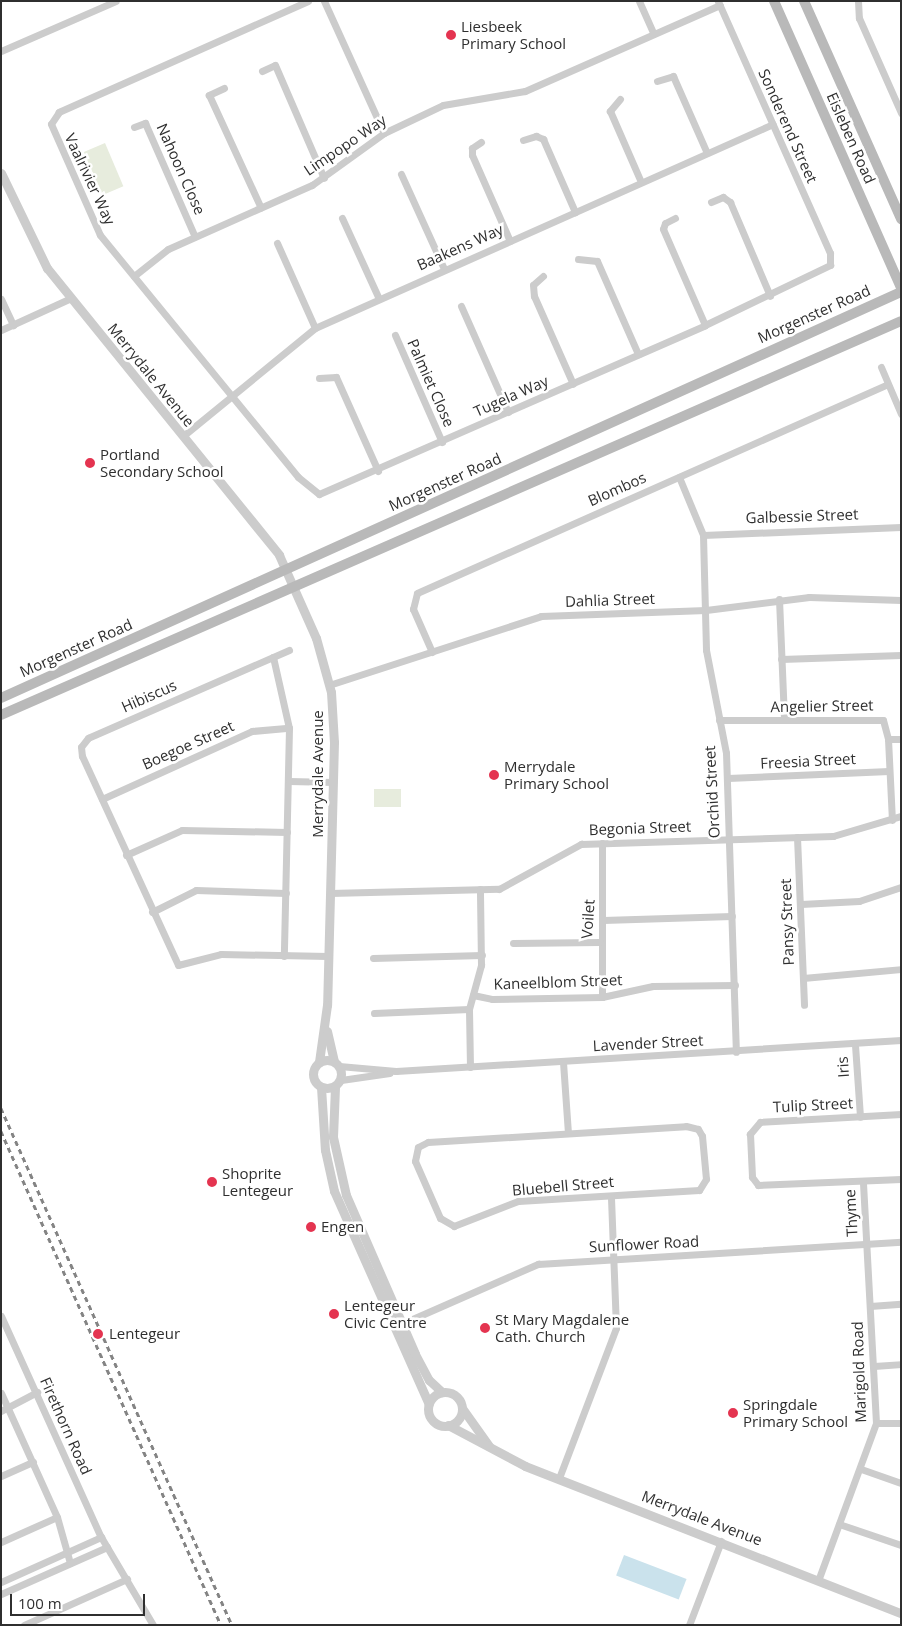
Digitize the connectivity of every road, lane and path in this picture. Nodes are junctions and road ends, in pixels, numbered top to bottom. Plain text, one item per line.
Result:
1 (116, 1) edge
2 (308, 1) edge
3 (324, 1) edge
4 (639, 1) edge
5 (774, 1) edge
6 (804, 1) edge
7 (858, 1) edge
8 (719, 3) edge
9 (654, 34) junction
10 (1, 51) edge
11 (262, 71) dead end
12 (658, 81) dead end
13 (224, 88) dead end
14 (620, 99) dead end
15 (901, 113) edge
16 (773, 124) junction
17 (134, 127) dead end
18 (384, 133) junction
19 (523, 140) dead end
20 (481, 142) dead end
21 (707, 152) junction
22 (1, 173) edge
23 (401, 174) dead end
24 (324, 178) junction
25 (641, 182) junction
26 (711, 202) dead end
27 (260, 208) junction
28 (575, 212) junction
29 (342, 218) dead end
30 (675, 218) dead end
31 (901, 219) edge
32 (195, 237) junction
33 (510, 241) junction
34 (277, 243) dead end
35 (578, 259) dead end
36 (832, 262) joint
37 (444, 269) junction
38 (134, 276) junction
39 (543, 276) dead end
40 (901, 286) edge
41 (901, 292) edge
42 (770, 296) junction
43 (70, 298) junction
44 (1, 299) edge
45 (379, 299) junction
46 (461, 306) dead end
47 (901, 321) edge
48 (13, 325) junction
49 (705, 325) junction
50 (315, 328) junction
51 (1, 330) edge
52 (395, 336) dead end
53 (638, 354) junction
54 (880, 367) dead end
55 (319, 378) dead end
56 (573, 384) junction
57 (888, 384) junction
58 (232, 396) junction
59 (508, 412) junction
60 (901, 414) edge
61 (183, 436) junction
62 (442, 442) junction
63 (378, 471) junction
64 (679, 477) junction
65 (901, 527) edge
66 (703, 535) junction
67 (287, 569) junction
68 (296, 587) junction
69 (779, 599) junction
70 (901, 600) edge
71 (706, 610) junction
72 (288, 650) dead end
73 (432, 652) junction
74 (901, 655) edge
75 (273, 657) junction
76 (781, 659) junction
77 (330, 685) junction
78 (1, 698) edge
79 (1, 715) edge
80 (719, 720) junction
81 (784, 720) junction
82 (288, 728) junction
83 (888, 739) junction
84 (901, 739) edge
85 (889, 771) junction
86 (728, 778) junction
87 (288, 781) junction
88 (333, 782) junction
89 (102, 799) junction
90 (901, 816) edge
91 (892, 820) junction
92 (287, 832) junction
93 (797, 838) junction
94 (729, 839) junction
95 (602, 843) junction
96 (126, 855) junction
97 (901, 887) edge
98 (480, 889) junction
99 (286, 892) junction
100 (330, 893) junction
101 (801, 904) junction
102 (152, 912) junction
103 (732, 916) junction
104 (603, 920) junction
105 (600, 942) junction
106 (513, 943) dead end
107 (482, 955) junction
108 (284, 956) junction
109 (328, 956) junction
110 (373, 958) dead end
111 (901, 969) edge
112 (803, 978) junction
113 (735, 985) junction
114 (473, 995) junction
115 (602, 997) junction
116 (804, 1005) dead end
117 (469, 1009) junction
118 (374, 1013) dead end
119 (326, 1028) junction
120 (901, 1040) edge
121 (855, 1045) junction
122 (736, 1052) junction
123 (319, 1062) junction
124 (563, 1062) junction
125 (337, 1064) junction
126 (470, 1067) junction
127 (396, 1071) junction
128 (338, 1083) junction
129 (321, 1087) junction
130 (901, 1114) edge
131 (860, 1117) junction
132 (568, 1133) junction
133 (901, 1179) edge
134 (863, 1181) junction
135 (611, 1196) junction
136 (357, 1222) junction
137 (350, 1233) junction
138 (901, 1242) edge
139 (866, 1244) junction
140 (614, 1259) junction
141 (901, 1304) edge
142 (870, 1306) junction
143 (1, 1316) edge
144 (401, 1324) junction
145 (901, 1364) edge
146 (874, 1366) junction
147 (37, 1392) junction
148 (442, 1392) junction
149 (1, 1393) edge
150 (429, 1404) junction
151 (462, 1408) junction
152 (5, 1409) edge
153 (901, 1422) edge
154 (876, 1423) junction
155 (448, 1425) junction
156 (493, 1450) junction
157 (33, 1462) junction
158 (861, 1469) junction
159 (1, 1476) edge
160 (559, 1478) junction
161 (901, 1483) edge
162 (57, 1516) junction
163 (839, 1524) junction
164 (102, 1537) junction
165 (721, 1540) junction
166 (1, 1542) edge
167 (901, 1545) edge
168 (107, 1547) junction
169 (65, 1554) junction
170 (70, 1563) junction
171 (819, 1578) junction
172 (127, 1579) junction
173 (1, 1582) edge
174 (1, 1594) edge
175 (901, 1613) edge
176 (24, 1625) edge
177 (153, 1625) edge
178 (689, 1625) edge

1 - 10 street
2 - 38 street, Vaalrivier Way
3 - 18 street
4 - 9 street
5 - 40 main road, Eisleben Road
6 - 31 main road, Eisleben Road
7 - 15 street
8 - 9 street, Limpopo Way
8 - 16 street, Sonderend Street
9 - 18 street, Limpopo Way
11 - 24 street
12 - 21 street
13 - 27 street
14 - 25 street
16 - 21 street, Baakens Way
16 - 36 street, Sonderend Street
17 - 32 street, Nahoon Close
18 - 24 street, Limpopo Way
19 - 28 street
20 - 33 street
21 - 25 street, Baakens Way
22 - 43 street, Merrydale Avenue
23 - 37 street
24 - 27 street, Limpopo Way
25 - 28 street, Baakens Way
26 - 42 street
27 - 32 street, Limpopo Way
28 - 33 street, Baakens Way
29 - 45 street
30 - 49 street
32 - 38 street, Limpopo Way
33 - 37 street, Baakens Way
34 - 50 street
35 - 53 street
36 - 42 street, Tugela Way
37 - 45 street, Baakens Way
38 - 58 street, Vaalrivier Way
39 - 56 street
41 - 67 main road, Morgenster Road
42 - 49 street, Tugela Way
43 - 48 street
43 - 61 street, Merrydale Avenue
44 - 48 street
45 - 50 street, Baakens Way
46 - 59 street
47 - 68 main road, Morgenster Road
48 - 51 street
49 - 53 street, Tugela Way
50 - 58 street, Baakens Way
52 - 62 street, Palmiet Close
53 - 56 street, Tugela Way
54 - 57 street
55 - 63 street
56 - 59 street, Tugela Way
57 - 60 street
57 - 64 street, Blombos
58 - 61 street, Baakens Way
58 - 63 street, Tugela Way
59 - 62 street, Tugela Way
61 - 67 street, Merrydale Avenue
62 - 63 street, Tugela Way
64 - 66 street, Orchid Street
64 - 73 street, Blombos
65 - 66 street, Galbessie Street
66 - 71 street, Orchid Street
67 - 68 street, Merrydale Avenue
67 - 78 main road, Morgenster Road
68 - 77 street, Merrydale Avenue
68 - 79 main road, Morgenster Road
69 - 70 street, Dahlia Street
69 - 71 street, Dahlia Street
69 - 76 street
71 - 73 street, Dahlia Street
71 - 80 street, Orchid Street
72 - 75 street, Hibiscus
73 - 77 street, Dahlia Street
74 - 76 street
75 - 82 street
75 - 89 street, Hibiscus
76 - 81 street
77 - 88 street, Merrydale Avenue
80 - 81 street, Angelier Street
80 - 86 street, Orchid Street
81 - 83 street, Angelier Street
82 - 87 street
82 - 89 street, Boegoe Street
83 - 84 street
83 - 85 street, Angelier Street
85 - 86 street, Freesia Street
85 - 91 street, Angelier Street
86 - 94 street, Orchid Street
87 - 88 street
87 - 92 street
88 - 100 street, Merrydale Avenue
89 - 96 street, Hibiscus
90 - 91 street, Begonia Street
91 - 93 street, Begonia Street
92 - 96 street
92 - 99 street
93 - 94 street, Begonia Street
93 - 101 street, Pansy Street
94 - 95 street, Begonia Street
94 - 103 street, Orchid Street
95 - 98 street, Begonia Street
95 - 104 street, Voilet
96 - 102 street, Hibiscus
97 - 101 street
98 - 100 street, Begonia Street
98 - 107 street
99 - 102 street
99 - 108 street
100 - 109 street, Merrydale Avenue
101 - 112 street, Pansy Street
102 - 108 street, Hibiscus
103 - 104 street
103 - 113 street, Orchid Street
104 - 105 street, Voilet
105 - 106 street
105 - 115 street, Voilet
107 - 110 street
107 - 114 street
108 - 109 street, Hibiscus
109 - 119 street, Merrydale Avenue
111 - 112 street
112 - 116 street, Pansy Street
113 - 115 street, Kaneelblom Street
113 - 122 street, Orchid Street
114 - 115 street, Kaneelblom Street
114 - 117 street
117 - 118 street
117 - 126 street
119 - 123 street, Merrydale Avenue
119 - 125 street, Merrydale Avenue
120 - 121 street, Lavender Street
121 - 122 street, Lavender Street
121 - 131 street, Iris
122 - 124 street, Lavender Street
123 - 125 street
123 - 129 street, Merrydale Avenue
124 - 126 street, Lavender Street
124 - 132 street
125 - 127 street, Lavender Street
125 - 128 street, Merrydale Avenue
126 - 127 street, Lavender Street
127 - 128 street, Lavender Street
128 - 129 street
128 - 136 street
129 - 137 street
130 - 131 street, Tulip Street
131 - 134 street, Tulip Street
132 - 135 street, Bluebell Street
132 - 135 street, Bluebell Street
133 - 134 street, Tulip Street
134 - 139 street, Thyme
135 - 140 street
136 - 137 street
136 - 144 street
137 - 150 street
138 - 139 street, Sunflower Road
139 - 140 street, Sunflower Road
139 - 142 street, Marigold Road
140 - 144 street, Sunflower Road
140 - 160 street
141 - 142 street
142 - 146 street, Marigold Road
143 - 147 street, Firethorn Road
144 - 148 street
145 - 146 street
146 - 154 street, Marigold Road
147 - 152 street
147 - 164 street, Firethorn Road
148 - 150 street
148 - 151 street
149 - 152 street
150 - 155 street
151 - 155 street
151 - 156 street
152 - 157 street
153 - 154 street
154 - 158 street, Marigold Road
155 - 156 street, Merrydale Avenue
156 - 160 street, Merrydale Avenue
157 - 159 street
157 - 162 street
158 - 161 street
158 - 163 street, Marigold Road
160 - 165 street, Merrydale Avenue
162 - 166 street
162 - 169 street
163 - 167 street
163 - 171 street, Marigold Road
164 - 168 street, Firethorn Road
164 - 169 street
165 - 171 street, Merrydale Avenue
165 - 178 street
168 - 170 street
168 - 172 street, Firethorn Road
169 - 170 street
169 - 173 street
170 - 174 street
171 - 175 street, Merrydale Avenue
172 - 176 street
172 - 177 street, Firethorn Road

